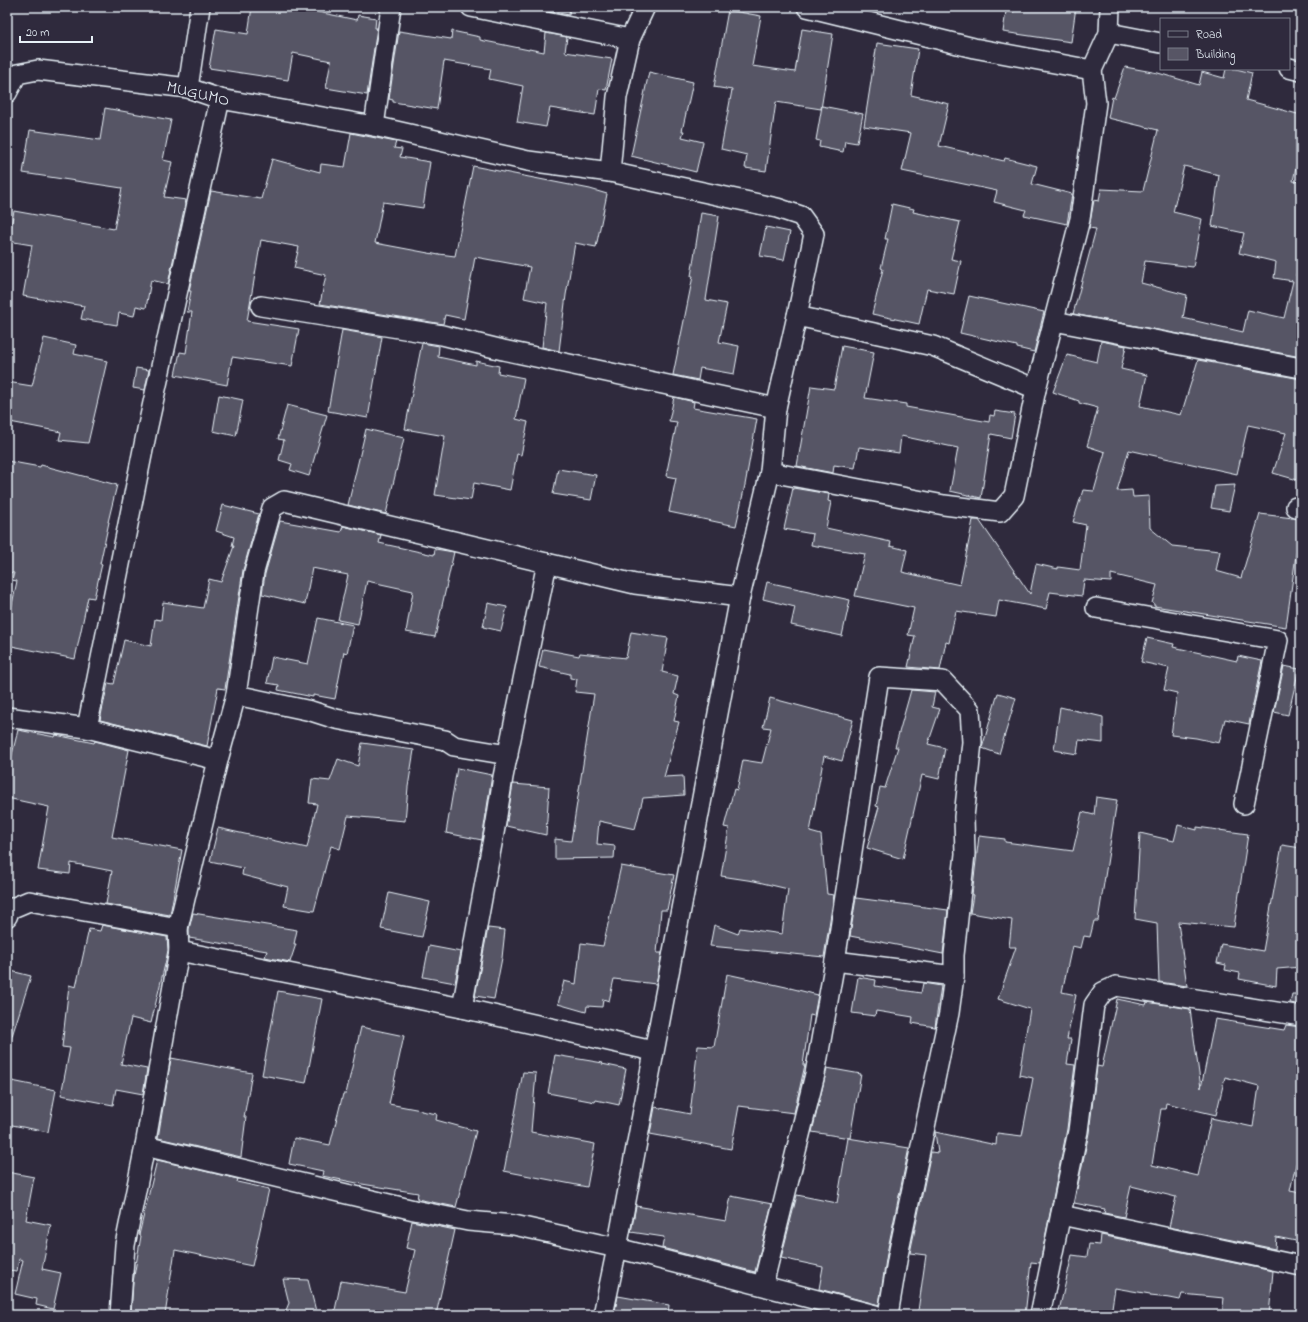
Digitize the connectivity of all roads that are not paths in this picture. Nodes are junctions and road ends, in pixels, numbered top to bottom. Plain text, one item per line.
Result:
1 (200, 7) edge
2 (391, 7) edge
3 (471, 7) edge
4 (645, 7) edge
5 (807, 7) edge
6 (1110, 7) edge
7 (826, 9) edge
8 (1108, 33) junction
9 (630, 39) junction
10 (1160, 43) edge
11 (1290, 68) edge
12 (1092, 70) junction
13 (1301, 71) edge
14 (188, 88) junction
15 (7, 93) edge
16 (220, 99) junction
17 (374, 126) junction
18 (610, 172) junction
19 (261, 306) dead end
20 (797, 316) junction
21 (1054, 321) junction
22 (1301, 368) edge
23 (1036, 389) junction
24 (776, 408) junction
25 (770, 472) junction
26 (548, 564) junction
27 (740, 597) junction
28 (1096, 608) dead end
29 (236, 695) junction
30 (7, 717) edge
31 (87, 728) junction
32 (508, 755) junction
33 (218, 760) junction
34 (1244, 804) dead end
35 (8, 912) edge
36 (178, 928) junction
37 (179, 951) junction
38 (835, 961) junction
39 (954, 976) junction
40 (462, 1008) junction
41 (1301, 1016) edge
42 (653, 1052) junction
43 (145, 1146) junction
44 (1062, 1215) junction
45 (617, 1248) junction
46 (1301, 1266) edge
47 (763, 1286) junction
48 (120, 1315) edge
49 (603, 1315) edge
50 (875, 1315) edge
51 (888, 1315) edge
52 (1040, 1315) edge

1 - 14 street
2 - 17 street
3 - 9 street
4 - 9 street
5 - 7 street
6 - 8 street
7 - 12 street
8 - 10 street
8 - 12 street
9 - 18 street
11 - 13 street
12 - 21 street
14 - 15 street, MUGUMO
14 - 16 street, MUGUMO
16 - 17 street, MUGUMO
16 - 31 street
17 - 18 street, MUGUMO
18 - 20 street, MUGUMO
19 - 24 street
20 - 23 street
20 - 24 street, MUGUMO
21 - 22 street
21 - 23 street
23 - 25 street
24 - 25 street, MUGUMO
25 - 27 street, MUGUMO
26 - 27 street
26 - 29 street
26 - 32 street
27 - 42 street, MUGUMO
28 - 34 street
29 - 32 street
29 - 33 street
30 - 31 street
31 - 33 street
32 - 40 street
33 - 36 street
35 - 36 street
36 - 37 street
37 - 40 street
37 - 43 street
38 - 39 street
38 - 39 street
38 - 47 street
39 - 51 street
40 - 42 street
41 - 44 street
42 - 45 street, MUGUMO
43 - 45 street
43 - 48 street
44 - 46 street
44 - 52 street
45 - 47 street
45 - 49 street, MUGUMO
47 - 50 street

